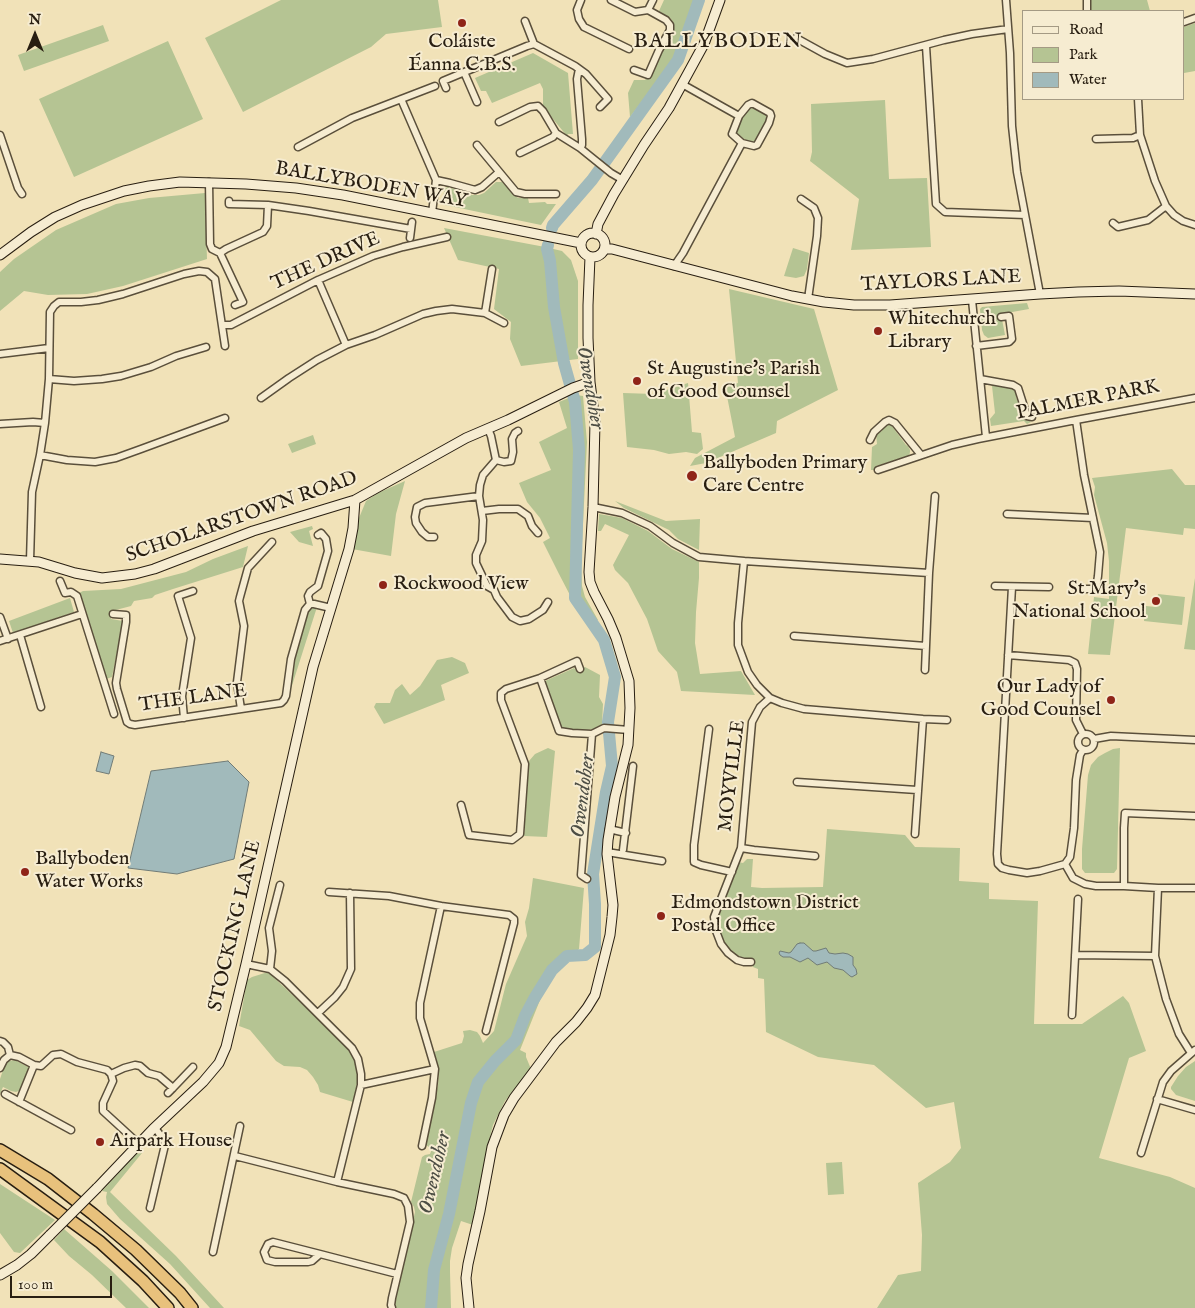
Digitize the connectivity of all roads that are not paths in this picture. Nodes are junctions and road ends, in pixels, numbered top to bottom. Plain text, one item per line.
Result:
1 (581, 0) edge
2 (611, 0) edge
3 (653, 0) edge
4 (720, 0) edge
5 (1006, 0) edge
6 (648, 10) junction
7 (526, 21) dead end
8 (1008, 29) junction
9 (796, 38) dead end
10 (534, 44) junction
11 (926, 46) junction
12 (629, 49) dead end
13 (579, 69) junction
14 (634, 70) dead end
15 (464, 72) junction
16 (682, 84) junction
17 (435, 86) dead end
18 (446, 88) dead end
19 (401, 99) junction
20 (1138, 100) edge
21 (477, 102) dead end
22 (600, 106) dead end
23 (739, 116) junction
24 (499, 122) dead end
25 (556, 133) junction
26 (0, 134) edge
27 (1140, 135) junction
28 (1096, 139) dead end
29 (742, 143) junction
30 (477, 145) dead end
31 (298, 147) dead end
32 (580, 148) junction
33 (520, 153) dead end
34 (499, 172) junction
35 (436, 180) junction
36 (623, 180) junction
37 (209, 182) junction
38 (22, 194) dead end
39 (556, 194) dead end
40 (801, 199) dead end
41 (229, 201) dead end
42 (268, 205) junction
43 (1166, 206) junction
44 (432, 213) junction
45 (1025, 215) junction
46 (412, 222) dead end
47 (1113, 223) dead end
48 (1195, 225) edge
49 (411, 229) junction
50 (596, 234) junction
51 (447, 237) dead end
52 (410, 238) dead end
53 (582, 243) junction
54 (605, 249) junction
55 (220, 253) junction
56 (0, 255) edge
57 (590, 257) junction
58 (674, 266) junction
59 (492, 269) dead end
60 (318, 280) junction
61 (1040, 294) junction
62 (1195, 294) edge
63 (808, 299) junction
64 (972, 300) junction
65 (235, 305) dead end
66 (485, 313) junction
67 (1001, 317) dead end
68 (504, 322) dead end
69 (222, 325) junction
70 (346, 345) junction
71 (225, 346) dead end
72 (976, 346) junction
73 (206, 347) dead end
74 (50, 348) junction
75 (0, 354) edge
76 (50, 379) junction
77 (980, 379) junction
78 (590, 382) junction
79 (261, 398) dead end
80 (1195, 398) edge
81 (1032, 417) dead end
82 (225, 418) dead end
83 (1076, 420) junction
84 (45, 423) junction
85 (0, 424) edge
86 (488, 428) junction
87 (518, 431) dead end
88 (986, 437) junction
89 (870, 440) dead end
90 (40, 455) junction
91 (921, 455) junction
92 (496, 460) junction
93 (878, 470) dead end
94 (479, 496) junction
95 (935, 496) dead end
96 (356, 500) junction
97 (593, 507) junction
98 (482, 511) junction
99 (1007, 514) dead end
100 (1093, 518) junction
101 (538, 533) dead end
102 (318, 535) dead end
103 (434, 537) dead end
104 (272, 542) dead end
105 (0, 559) edge
106 (30, 561) junction
107 (744, 561) junction
108 (929, 573) junction
109 (60, 581) dead end
110 (995, 586) dead end
111 (1012, 587) junction
112 (1049, 587) dead end
113 (1080, 589) dead end
114 (193, 591) dead end
115 (548, 602) dead end
116 (310, 604) junction
117 (331, 608) junction
118 (82, 614) junction
119 (113, 614) dead end
120 (0, 617) edge
121 (20, 635) junction
122 (794, 636) dead end
123 (8, 639) junction
124 (0, 641) edge
125 (926, 646) junction
126 (1008, 656) junction
127 (580, 669) dead end
128 (925, 670) dead end
129 (540, 678) junction
130 (117, 690) junction
131 (106, 692) junction
132 (770, 698) junction
133 (41, 707) dead end
134 (241, 709) junction
135 (114, 714) dead end
136 (184, 718) junction
137 (923, 719) junction
138 (947, 720) dead end
139 (710, 729) dead end
140 (629, 730) junction
141 (592, 734) junction
142 (1083, 734) junction
143 (1094, 739) junction
144 (1195, 740) edge
145 (1083, 750) junction
146 (633, 766) dead end
147 (797, 782) dead end
148 (917, 790) junction
149 (461, 805) dead end
150 (1195, 816) edge
151 (609, 829) junction
152 (626, 832) junction
153 (915, 834) dead end
154 (741, 848) junction
155 (623, 850) dead end
156 (607, 852) junction
157 (815, 856) dead end
158 (662, 861) dead end
159 (1065, 864) junction
160 (732, 872) junction
161 (587, 879) dead end
162 (280, 884) dead end
163 (1124, 886) junction
164 (1158, 888) junction
165 (1194, 888) edge
166 (329, 892) dead end
167 (350, 893) junction
168 (1078, 899) dead end
169 (441, 906) junction
170 (1075, 955) junction
171 (1155, 956) junction
172 (751, 962) dead end
173 (246, 964) junction
174 (270, 969) junction
175 (318, 1013) junction
176 (1072, 1015) dead end
177 (486, 1031) dead end
178 (0, 1041) edge
179 (1193, 1052) edge
180 (10, 1055) junction
181 (34, 1065) junction
182 (193, 1067) dead end
183 (0, 1068) edge
184 (435, 1069) junction
185 (111, 1074) junction
186 (361, 1085) junction
187 (5, 1094) dead end
188 (1157, 1099) junction
189 (19, 1102) junction
190 (1195, 1110) edge
191 (240, 1126) dead end
192 (154, 1128) junction
193 (71, 1130) dead end
194 (139, 1144) junction
195 (422, 1146) dead end
196 (0, 1150) edge
197 (1141, 1153) dead end
198 (234, 1156) junction
199 (0, 1169) edge
200 (337, 1182) junction
201 (150, 1208) dead end
202 (213, 1252) dead end
203 (320, 1254) junction
204 (397, 1274) junction
205 (0, 1275) edge
206 (168, 1308) edge
207 (192, 1308) edge
208 (392, 1308) edge
209 (469, 1308) edge

1 - 12 street
2 - 6 street
3 - 6 street
4 - 16 main road
5 - 8 street
6 - 14 street
7 - 10 street
8 - 11 street
8 - 45 street
9 - 11 street
10 - 13 street
10 - 15 street
11 - 45 street
13 - 22 street
13 - 32 street
15 - 18 street
15 - 21 street
16 - 23 street
16 - 36 main road
17 - 19 street
19 - 31 street
19 - 35 street
20 - 27 street
23 - 29 street
23 - 29 street
24 - 25 street
25 - 32 street
25 - 33 street
26 - 38 street
27 - 28 street
27 - 43 street
29 - 58 street
30 - 34 street
32 - 36 street
34 - 35 street
34 - 39 street
35 - 44 street
36 - 50 main road
37 - 44 main road, BALLYBODEN WAY
37 - 55 street
37 - 56 main road, BALLYBODEN WAY
40 - 63 street
41 - 42 street
42 - 49 street
42 - 55 street
43 - 47 street
43 - 48 street
44 - 53 main road, BALLYBODEN WAY
45 - 61 street
46 - 49 street
49 - 52 street
50 - 53 main road
50 - 54 main road
51 - 60 street, THE DRIVE
53 - 57 main road
54 - 57 main road
54 - 58 main road, TAYLORS LANE
55 - 65 street
57 - 78 main road
58 - 63 main road, TAYLORS LANE
59 - 66 street
60 - 69 street, THE DRIVE
60 - 70 street
61 - 62 main road, TAYLORS LANE
61 - 64 main road, TAYLORS LANE
63 - 64 main road, TAYLORS LANE
64 - 72 street
66 - 68 street
66 - 70 street
67 - 72 street
69 - 71 street
69 - 74 street
70 - 79 street
72 - 77 street
73 - 76 street
74 - 75 street
74 - 76 street
76 - 84 street
77 - 81 street, PALMER PARK
77 - 88 street
78 - 86 main road, SCHOLARSTOWN ROAD
78 - 97 main road
80 - 83 street, PALMER PARK
82 - 90 street
83 - 88 street, PALMER PARK
83 - 100 street
84 - 85 street
84 - 90 street
86 - 92 street
86 - 96 main road, SCHOLARSTOWN ROAD
87 - 92 street
88 - 91 street, PALMER PARK
89 - 91 street
90 - 106 street
91 - 93 street, PALMER PARK
92 - 94 street
94 - 98 street
94 - 103 street
95 - 108 street
96 - 106 main road, SCHOLARSTOWN ROAD
96 - 117 main road, STOCKING LANE
97 - 107 street
97 - 140 main road
98 - 101 street
98 - 115 street
99 - 100 street
100 - 113 street
102 - 116 street, THE LANE
104 - 134 street
105 - 106 main road, SCHOLARSTOWN ROAD
107 - 108 street
107 - 132 street
108 - 125 street
109 - 118 street
110 - 111 street
111 - 112 street
111 - 126 street
114 - 136 street
116 - 117 street
116 - 134 street, THE LANE
117 - 173 main road, STOCKING LANE
118 - 121 street
118 - 131 street
119 - 130 street, THE LANE
120 - 123 street
121 - 123 street
121 - 133 street
122 - 125 street
123 - 124 street
125 - 128 street
126 - 142 street
126 - 159 street
127 - 129 street
129 - 141 street
129 - 149 street
130 - 131 street
130 - 136 street, THE LANE
131 - 135 street
132 - 137 street
132 - 154 street, MOYVILLE
134 - 136 street, THE LANE
137 - 138 street
137 - 148 street
139 - 160 street
140 - 141 street
140 - 151 main road
141 - 161 street
142 - 143 street
142 - 145 street
143 - 144 street
143 - 145 street
145 - 159 street
146 - 152 street
147 - 148 street
148 - 153 street
150 - 163 street
151 - 152 street
151 - 156 main road
152 - 155 street
154 - 157 street, MOYVILLE
154 - 160 street
156 - 158 street
156 - 209 main road
159 - 163 street
160 - 172 street
162 - 174 street
163 - 164 street
164 - 165 street
164 - 171 street
166 - 167 street
167 - 169 street
167 - 175 street
168 - 170 street
169 - 177 street
169 - 184 street
170 - 171 street
170 - 176 street
171 - 179 street
173 - 174 street
173 - 192 main road, STOCKING LANE
174 - 175 street
175 - 186 street
178 - 180 street
179 - 188 street
180 - 181 street
180 - 183 street
181 - 185 street
181 - 189 street
182 - 185 street
184 - 186 street
184 - 195 street
185 - 194 street
186 - 200 street
187 - 189 street
188 - 190 street
188 - 197 street
189 - 193 street
191 - 198 street
192 - 194 main road, STOCKING LANE
192 - 201 street
194 - 205 main road, STOCKING LANE, bridge
196 - 207 highway
198 - 200 street
198 - 202 street
199 - 206 highway
200 - 204 street
203 - 203 street
203 - 204 street
204 - 208 street

